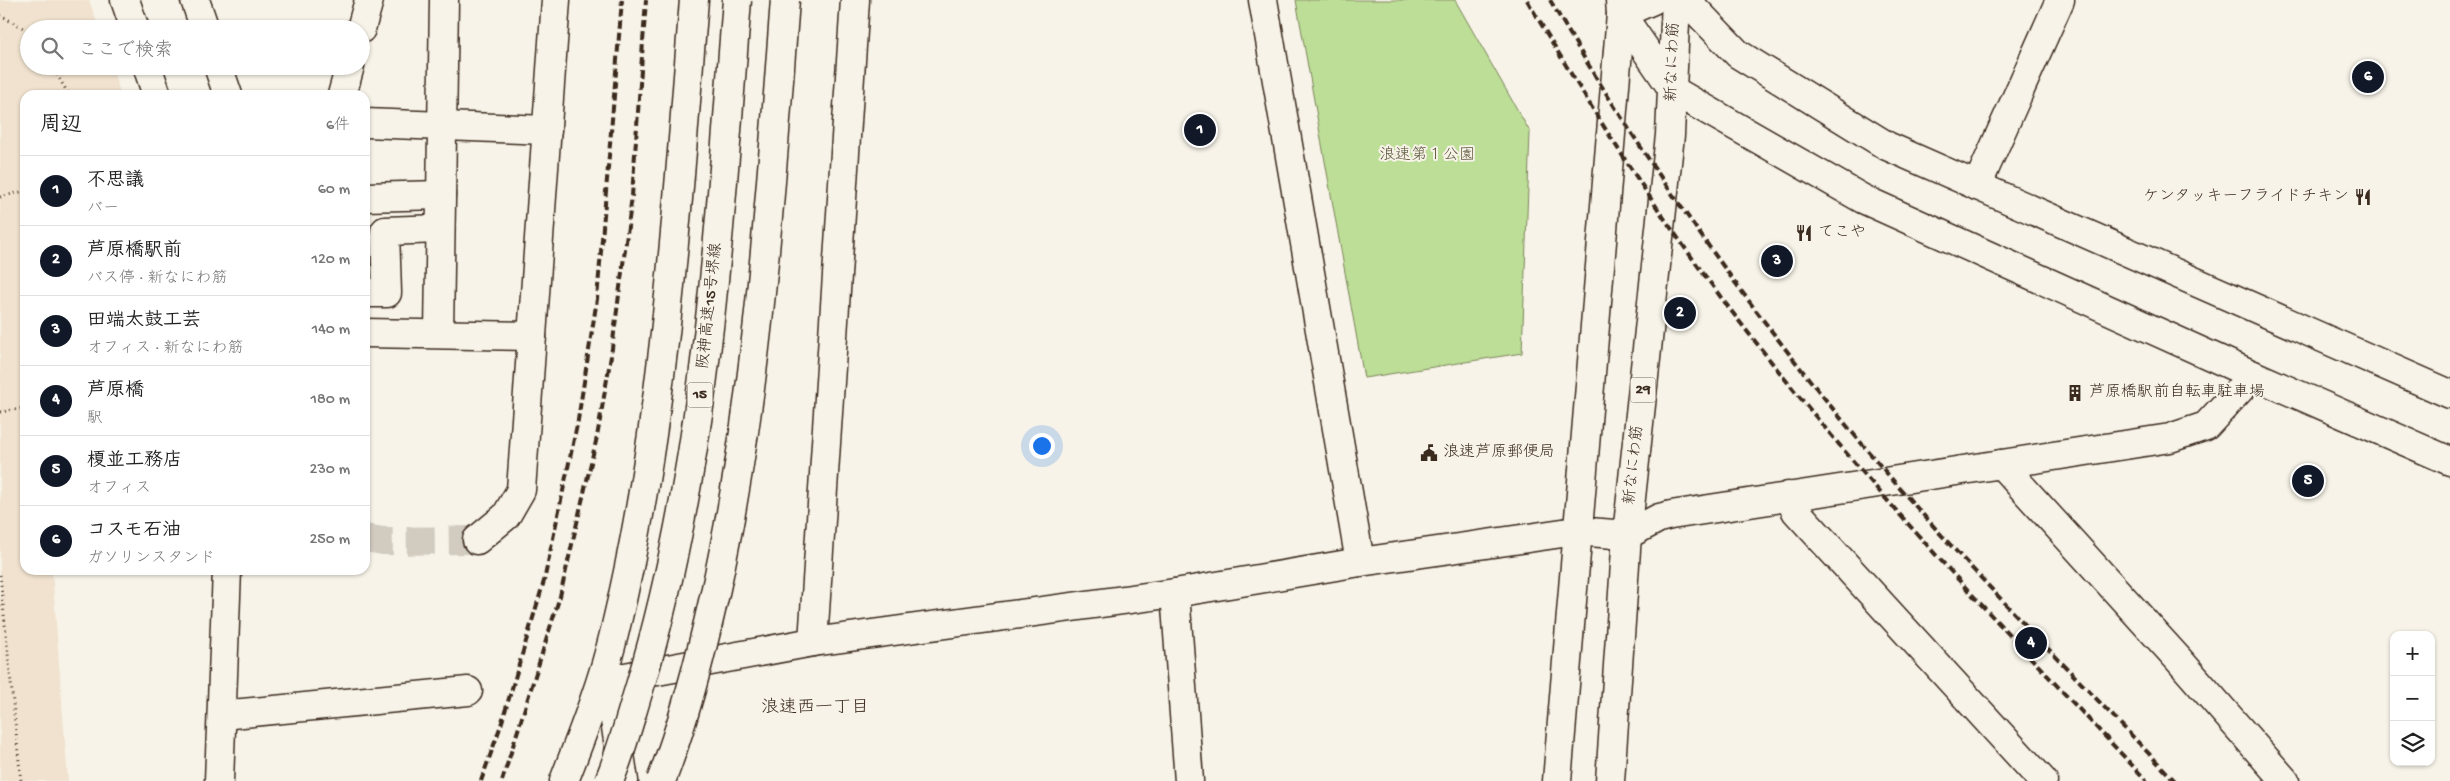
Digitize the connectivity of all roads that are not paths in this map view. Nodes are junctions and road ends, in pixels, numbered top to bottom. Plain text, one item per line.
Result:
1 (125, 0) edge
2 (195, 0) edge
3 (369, 0) edge
4 (444, 0) edge
5 (556, 0) edge
6 (694, 0) edge
7 (736, 0) edge
8 (785, 0) edge
9 (854, 0) edge
10 (1263, 0) edge
11 (1653, 0) edge
12 (1676, 0) edge
13 (1686, 0) edge
14 (2060, 0) edge
15 (1620, 7) edge
16 (132, 20) edge
17 (202, 20) edge
18 (363, 20) edge
19 (150, 75) edge
20 (221, 75) edge
21 (348, 75) edge
22 (155, 90) edge
23 (226, 90) edge
24 (343, 90) edge
25 (1674, 91) junction
26 (370, 123) edge
27 (442, 126) junction
28 (547, 130) junction
29 (1977, 186) junction
30 (441, 195) junction
31 (370, 197) edge
32 (440, 230) junction
33 (370, 293) edge
34 (370, 333) edge
35 (439, 333) junction
36 (532, 336) junction
37 (2253, 375) junction
38 (2450, 394) edge
39 (2450, 461) edge
40 (2001, 464) junction
41 (1788, 496) junction
42 (1576, 531) junction
43 (1627, 535) junction
44 (477, 540) tunnel mouth
45 (1360, 562) junction
46 (227, 575) edge
47 (1175, 593) junction
48 (813, 642) junction
49 (468, 691) dead end
50 (222, 715) junction
51 (219, 781) edge
52 (564, 781) edge
53 (609, 781) edge
54 (624, 781) edge
55 (661, 781) edge
56 (1190, 781) edge
57 (1557, 781) edge
58 (1610, 781) edge
59 (2043, 781) edge
60 (2285, 781) edge

1 - 16 main road
2 - 17 main road
3 - 18 main road
4 - 27 main road
5 - 28 main road
6 - 52 main road
7 - 53 main road, 阪神高速15号堺線 / 15, bridge
8 - 55 main road, bridge
9 - 48 main road
10 - 45 main road
11 - 15 main road
12 - 25 main road, 新なにわ筋 / 29
13 - 29 main road
14 - 29 main road
15 - 25 main road
15 - 42 main road
19 - 22 main road
20 - 23 main road
21 - 24 main road
25 - 37 main road
25 - 43 main road, 新なにわ筋 / 29
26 - 27 main road
27 - 28 main road
27 - 30 main road
28 - 36 main road
29 - 38 main road
30 - 31 main road
30 - 32 main road
32 - 33 main road
32 - 35 main road
34 - 35 main road
35 - 36 main road
36 - 44 main road
37 - 39 main road
37 - 40 main road
40 - 41 main road
40 - 60 main road
41 - 43 main road
41 - 59 main road
42 - 43 main road
42 - 45 main road
42 - 57 main road
43 - 58 main road, 新なにわ筋 / 29
45 - 47 main road
46 - 50 main road
47 - 48 main road
47 - 56 main road
48 - 54 main road
49 - 50 main road
50 - 51 main road

